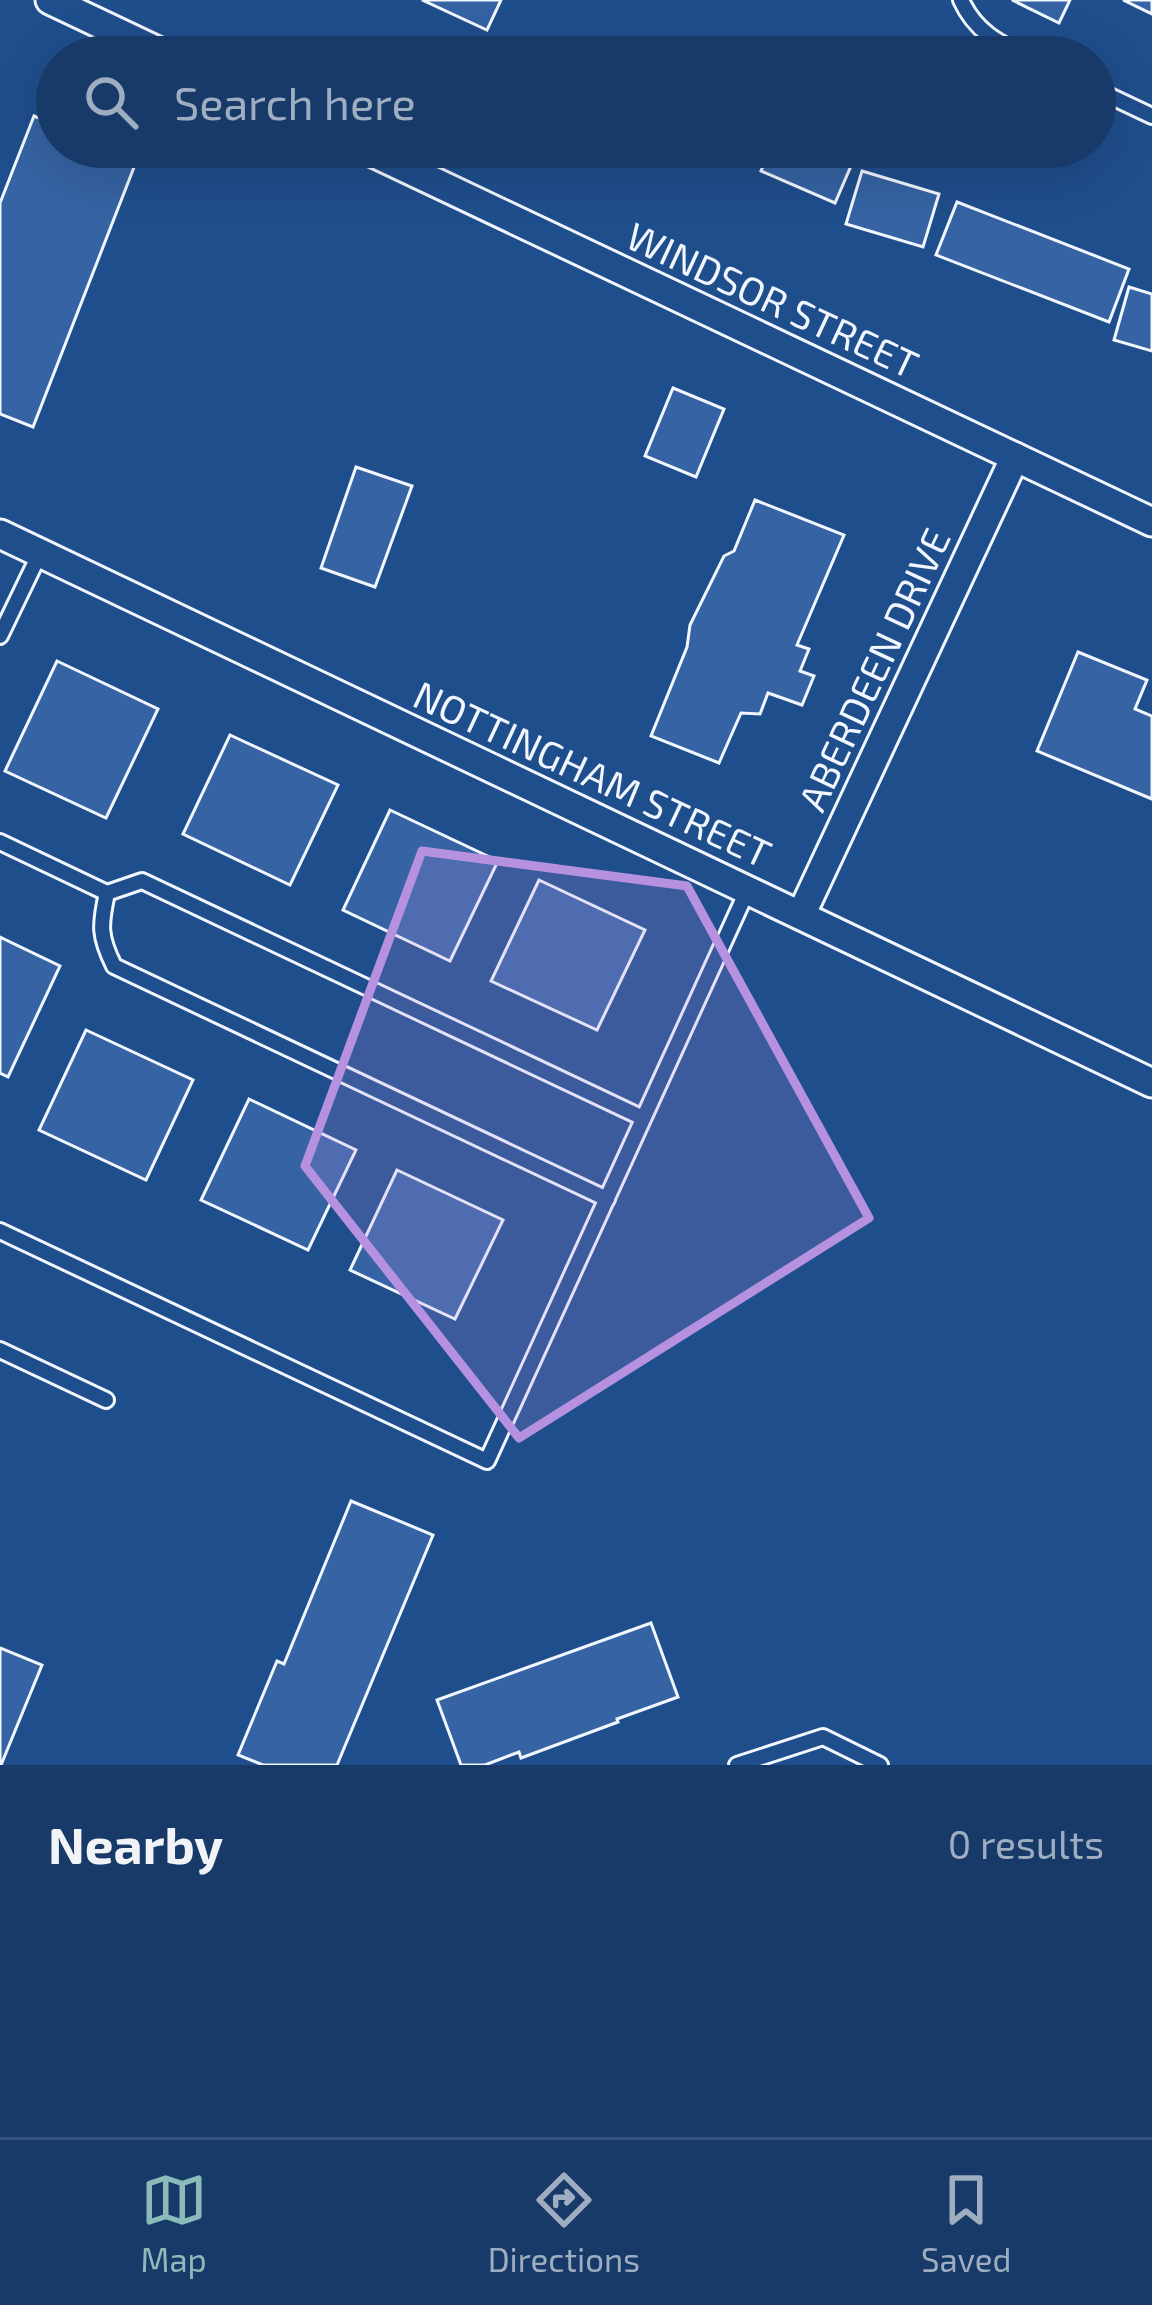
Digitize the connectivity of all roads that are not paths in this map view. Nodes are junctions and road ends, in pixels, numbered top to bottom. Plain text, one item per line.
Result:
1 (50, 0) edge
2 (962, 0) edge
3 (126, 36) edge
4 (988, 36) edge
5 (1116, 98) edge
6 (1152, 116) edge
7 (405, 168) edge
8 (1015, 457) junction
9 (1152, 522) edge
10 (0, 534) edge
11 (40, 553) junction
12 (0, 636) edge
13 (0, 842) edge
14 (748, 889) junction
15 (107, 893) junction
16 (801, 915) junction
17 (1152, 1083) edge
18 (644, 1118) junction
19 (607, 1198) junction
20 (0, 1231) edge
21 (0, 1350) edge
22 (106, 1400) dead end
23 (737, 1765) edge
24 (880, 1765) edge

1 - 3 street
2 - 4 lane
5 - 6 lane
7 - 8 street, WINDSOR STREET
8 - 9 street, WINDSOR STREET
8 - 16 street, ABERDEEN DRIVE
10 - 11 street, NOTTINGHAM STREET
11 - 12 lane
11 - 14 street, NOTTINGHAM STREET
13 - 15 lane
14 - 16 street, NOTTINGHAM STREET
14 - 18 lane
15 - 18 lane
15 - 19 lane
16 - 17 street, NOTTINGHAM STREET
18 - 19 lane
19 - 20 lane
21 - 22 lane
23 - 24 lane

